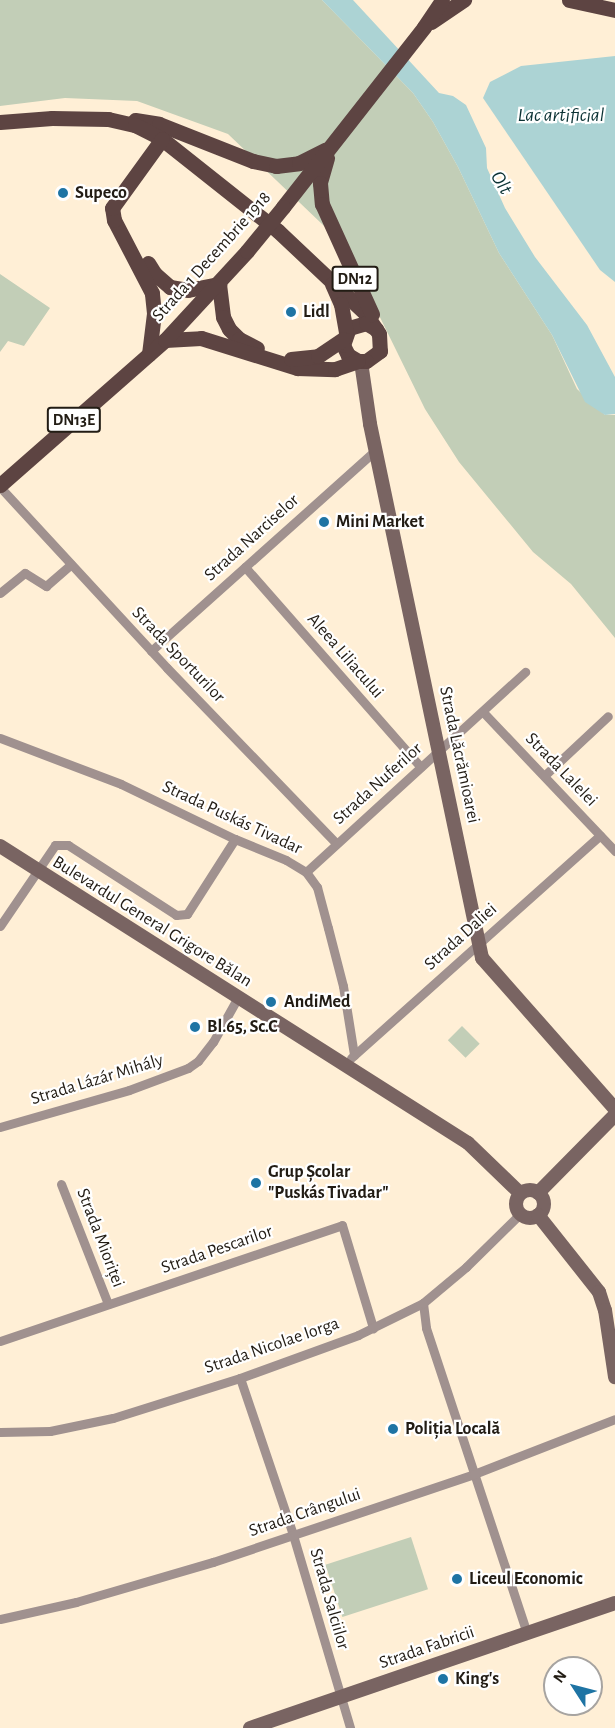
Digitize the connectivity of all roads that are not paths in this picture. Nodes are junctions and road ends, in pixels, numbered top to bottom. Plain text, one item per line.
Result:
1 (442, 0) edge
2 (464, 0) edge
3 (569, 0) edge
4 (615, 10) edge
5 (424, 27) junction
6 (108, 119) junction
7 (0, 122) edge
8 (130, 124) junction
9 (162, 139) junction
10 (333, 144) junction
11 (149, 156) junction
12 (122, 192) junction
13 (323, 272) junction
14 (219, 284) junction
15 (378, 331) junction
16 (345, 336) junction
17 (165, 340) junction
18 (149, 354) junction
19 (360, 361) junction
20 (376, 450) junction
21 (0, 486) edge
22 (70, 564) junction
23 (245, 567) junction
24 (0, 593) edge
25 (151, 651) junction
26 (525, 672) dead end
27 (483, 712) junction
28 (608, 716) dead end
29 (0, 738) edge
30 (440, 750) junction
31 (421, 767) junction
32 (545, 776) junction
33 (600, 835) junction
34 (235, 839) junction
35 (336, 843) junction
36 (0, 846) edge
37 (615, 851) edge
38 (37, 870) junction
39 (306, 872) junction
40 (0, 926) edge
41 (479, 944) junction
42 (238, 997) junction
43 (350, 1060) junction
44 (615, 1109) edge
45 (615, 1115) edge
46 (0, 1127) edge
47 (61, 1184) dead end
48 (538, 1192) junction
49 (520, 1193) junction
50 (520, 1214) junction
51 (538, 1215) junction
52 (423, 1303) junction
53 (108, 1304) junction
54 (410, 1310) junction
55 (373, 1328) junction
56 (426, 1328) junction
57 (3, 1338) edge
58 (615, 1377) edge
59 (240, 1378) junction
60 (615, 1419) edge
61 (0, 1432) edge
62 (474, 1474) junction
63 (293, 1534) junction
64 (615, 1603) edge
65 (0, 1619) edge
66 (527, 1633) junction
67 (340, 1696) junction
68 (250, 1728) edge
69 (350, 1728) edge

1 - 5 main road, Strada 1 Decembrie 1918 / DN13E
2 - 5 main road, Strada 1 Decembrie 1918 / DN13E
3 - 4 main road
5 - 10 main road, Strada 1 Decembrie 1918 / DN13E
6 - 7 main road, DN12
6 - 8 main road, DN12
6 - 10 main road
8 - 9 main road, DN12
8 - 11 main road
9 - 11 main road
9 - 13 main road, DN12
10 - 14 main road, Strada 1 Decembrie 1918 / DN13E, bridge
10 - 15 main road, DN12
11 - 12 main road
12 - 14 main road
12 - 18 main road
13 - 15 main road, DN12
13 - 16 main road, DN12
14 - 16 main road
14 - 17 main road, Strada 1 Decembrie 1918 / DN13E
15 - 16 main road
15 - 19 main road
16 - 19 main road
17 - 18 main road, Strada 1 Decembrie 1918 / DN13E
17 - 19 main road
18 - 21 main road, Strada 1 Decembrie 1918 / DN13E
19 - 20 main road, Strada Lăcrămioarei
20 - 23 street, Strada Narciselor
20 - 30 main road, Strada Lăcrămioarei
21 - 22 street, Strada Sporturilor
22 - 24 street
22 - 25 street, Strada Sporturilor
23 - 25 street, Strada Narciselor
23 - 31 street, Aleea Liliacului
25 - 35 street, Strada Sporturilor
26 - 27 street, Strada Nuferilor
27 - 30 street, Strada Nuferilor
27 - 32 street, Strada Lalelei
28 - 32 street
29 - 34 street, Strada Puskás Tivadar
30 - 31 street, Strada Nuferilor
30 - 41 main road, Strada Lăcrămioarei
31 - 35 street, Strada Nuferilor
32 - 33 street, Strada Lalelei
33 - 37 street, Strada Lalelei
33 - 41 street, Strada Daliei
34 - 38 street
34 - 39 street, Strada Puskás Tivadar
35 - 39 street, Strada Nuferilor
36 - 38 main road, Bulevardul General Grigore Bălan
38 - 40 street
38 - 42 main road, Bulevardul General Grigore Bălan
39 - 43 street, Strada Puskás Tivadar
41 - 43 street, Strada Daliei
41 - 44 main road, Strada Lăcrămioarei
42 - 43 main road, Bulevardul General Grigore Bălan
42 - 46 street, Strada Lázár Mihály
43 - 49 main road, Bulevardul General Grigore Bălan
45 - 48 main road
47 - 53 street, Strada Mioriței
48 - 49 main road
48 - 51 main road
49 - 50 main road
50 - 51 main road
50 - 52 street, Strada Nicolae Iorga
51 - 58 main road
52 - 54 street, Strada Nicolae Iorga
52 - 56 street
53 - 55 street, Strada Pescarilor
53 - 57 street, Strada Pescarilor
54 - 55 street, Strada Nicolae Iorga
54 - 56 street
55 - 59 street, Strada Nicolae Iorga
56 - 62 street
59 - 61 street, Strada Nicolae Iorga
59 - 63 street, Strada Salciilor
60 - 62 street, Strada Crângului
62 - 63 street, Strada Crângului
62 - 66 street
63 - 65 street, Strada Crângului
63 - 67 street, Strada Salciilor
64 - 66 main road, Strada Fabricii
66 - 67 main road, Strada Fabricii
67 - 68 main road, Strada Fabricii
67 - 69 street, Strada Salciilor

